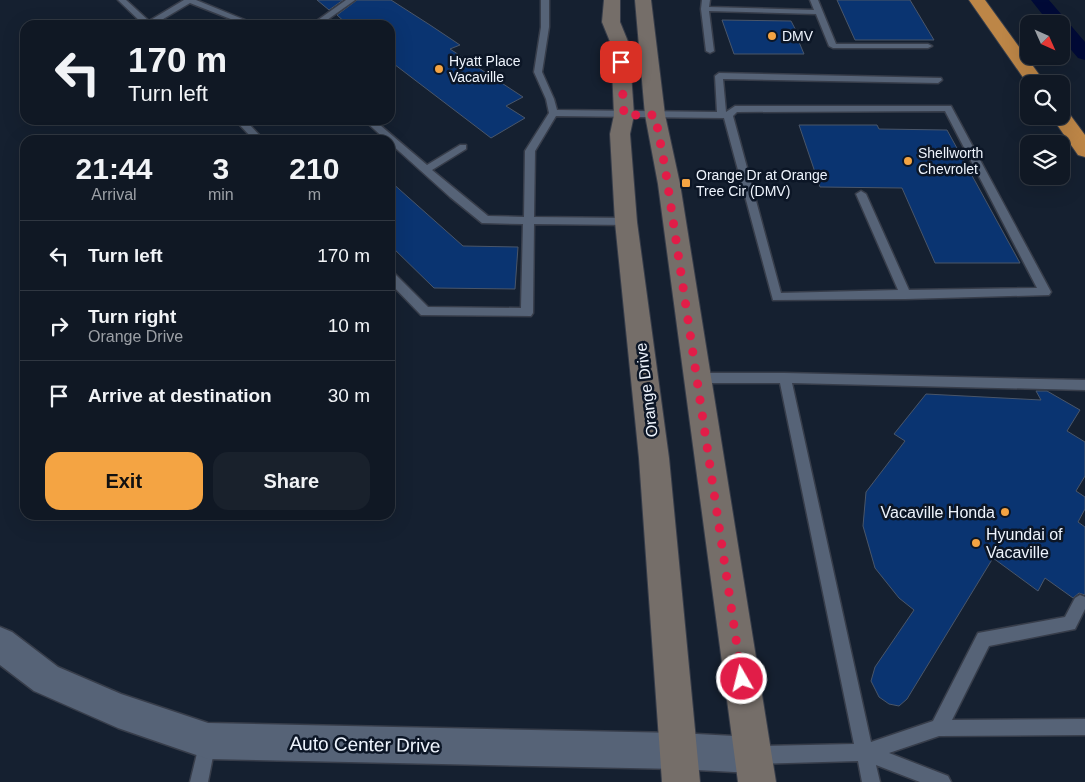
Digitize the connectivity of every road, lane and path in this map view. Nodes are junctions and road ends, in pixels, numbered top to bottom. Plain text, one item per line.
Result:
1 (189, 0) edge
2 (351, 0) edge
3 (545, 0) edge
4 (612, 0) edge
5 (643, 0) edge
6 (706, 0) edge
7 (814, 0) edge
8 (978, 0) edge
9 (127, 1) edge
10 (705, 9) junction
11 (819, 12) junction
12 (144, 20) edge
13 (156, 20) edge
14 (240, 20) edge
15 (322, 20) edge
16 (928, 46) dead end
17 (710, 51) dead end
18 (1031, 75) edge
19 (938, 80) dead end
20 (553, 113) junction
21 (624, 115) junction
22 (655, 115) junction
23 (725, 115) junction
24 (245, 125) edge
25 (375, 125) edge
26 (1067, 125) edge
27 (254, 135) edge
28 (386, 135) edge
29 (395, 143) edge
30 (463, 147) dead end
31 (1085, 150) edge
32 (426, 170) junction
33 (861, 194) dead end
34 (529, 221) junction
35 (626, 222) junction
36 (395, 281) edge
37 (906, 295) junction
38 (697, 378) junction
39 (785, 378) junction
40 (1085, 385) edge
41 (1080, 602) dead end
42 (0, 644) edge
43 (1085, 727) edge
44 (939, 728) junction
45 (208, 741) junction
46 (865, 752) junction
47 (680, 767) edge
48 (755, 768) edge
49 (199, 782) edge
50 (872, 782) edge
51 (942, 782) edge

1 - 13 lane
1 - 14 lane
2 - 15 lane
3 - 20 lane
4 - 21 street, Orange Drive
5 - 22 street
6 - 10 lane
7 - 11 lane
8 - 18 highway
9 - 12 lane
10 - 11 lane
10 - 17 lane
11 - 16 lane
19 - 23 lane
20 - 21 lane
20 - 34 lane
21 - 22 lane
21 - 35 street, Orange Drive
22 - 23 lane
22 - 38 street
23 - 37 lane
23 - 37 lane
24 - 27 lane
25 - 28 lane
26 - 31 highway
29 - 32 lane
30 - 32 lane
32 - 34 lane
33 - 37 lane
34 - 35 lane
34 - 36 lane
35 - 47 street, Orange Drive
38 - 39 lane
38 - 48 street
39 - 40 lane
39 - 46 lane
41 - 44 lane
42 - 45 street, Auto Center Drive
43 - 44 lane
44 - 46 lane
45 - 47 street, Auto Center Drive
45 - 49 lane
46 - 48 lane
46 - 50 lane
46 - 51 lane
47 - 48 street, Auto Center Drive

